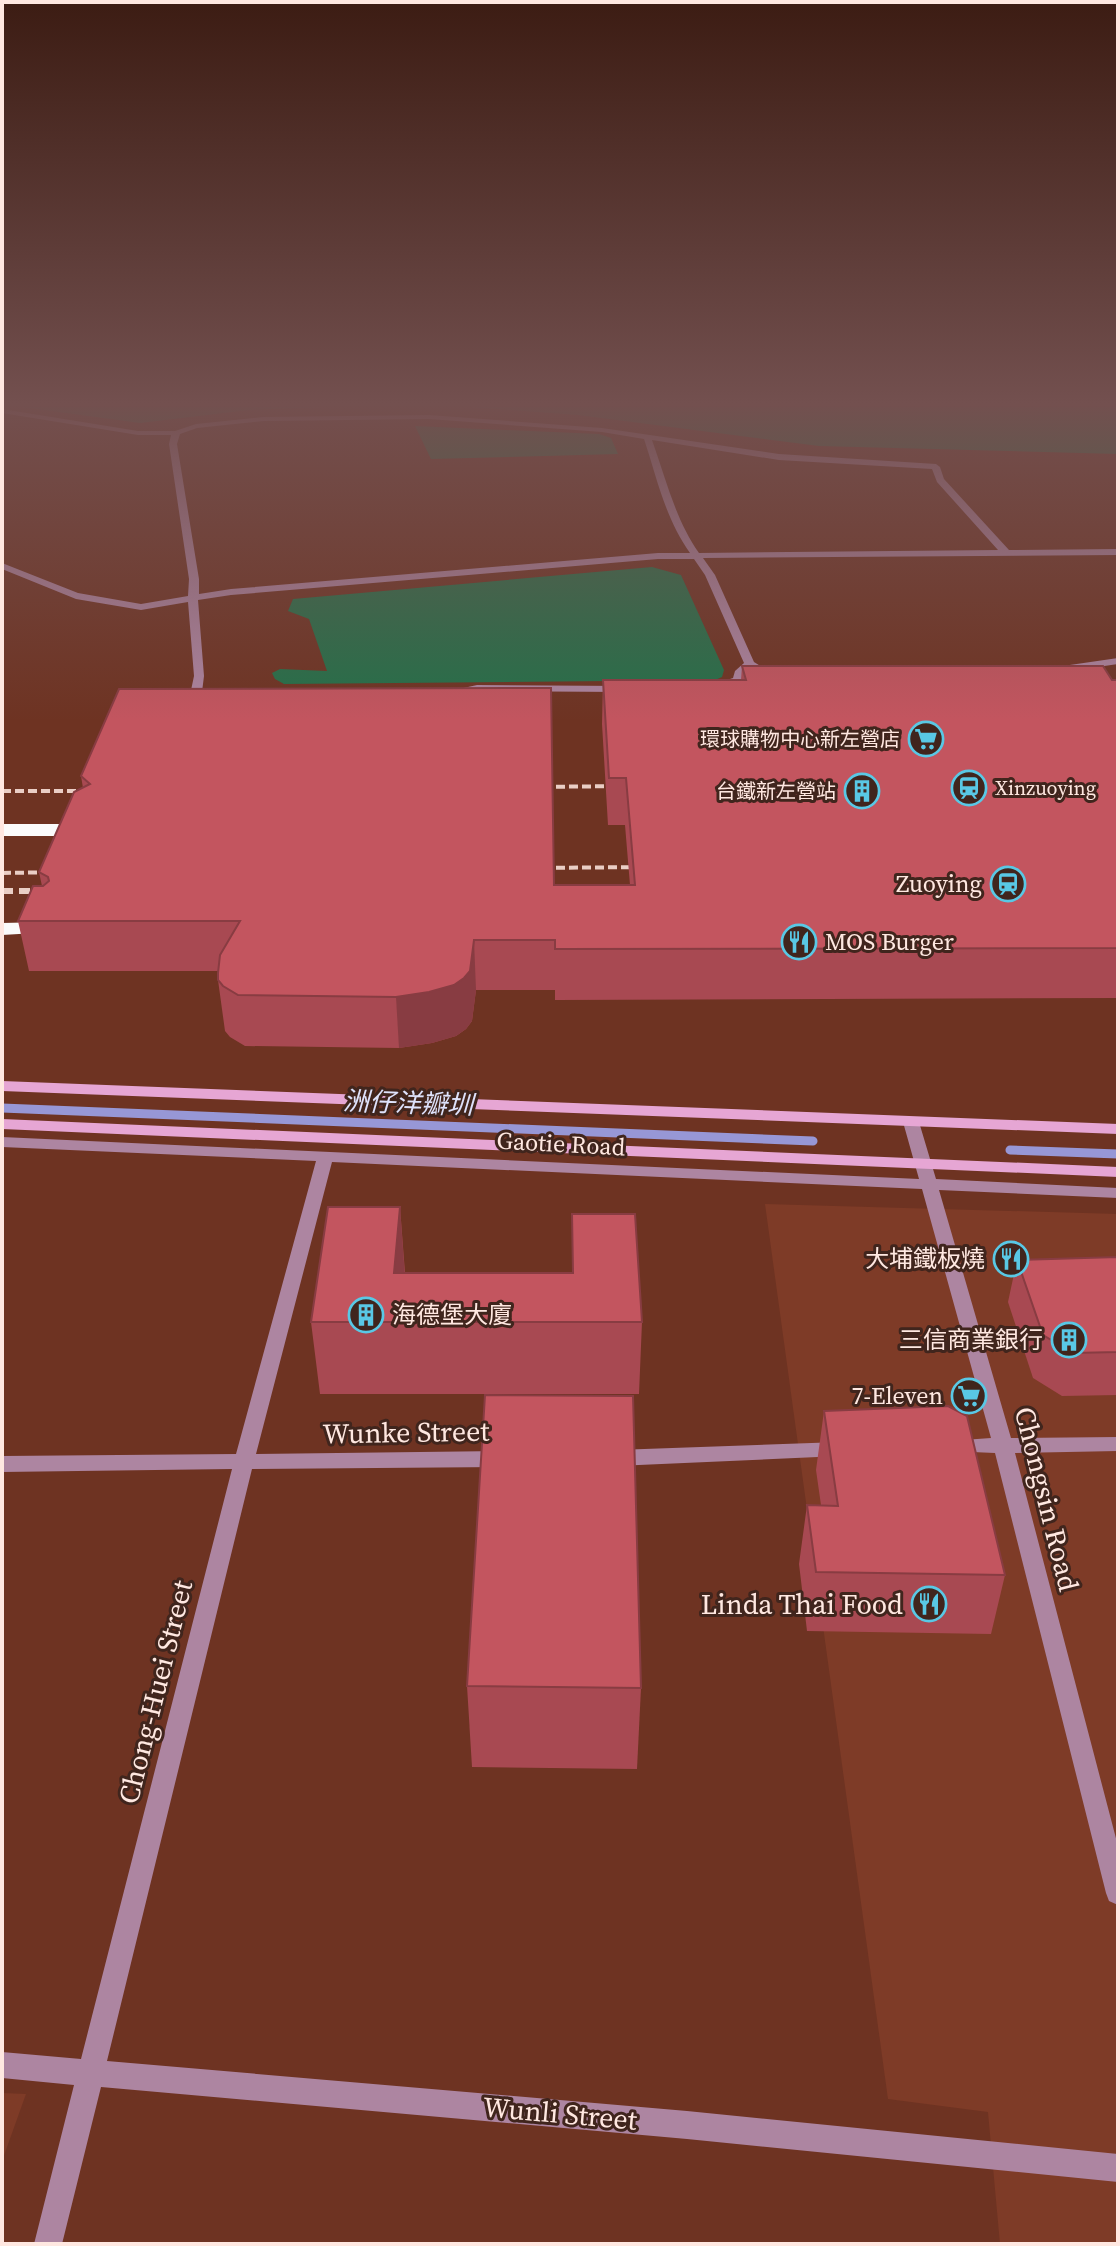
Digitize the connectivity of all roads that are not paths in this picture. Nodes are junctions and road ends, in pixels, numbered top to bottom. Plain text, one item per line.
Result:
1 (184, 512) edge
2 (674, 512) edge
3 (969, 512) edge
4 (1118, 552) edge
5 (1006, 553) junction
6 (695, 554) junction
7 (5, 569) edge
8 (193, 600) junction
9 (1118, 661) edge
10 (750, 664) junction
11 (1045, 670) edge
12 (768, 673) edge
13 (710, 687) edge
14 (635, 689) edge
15 (441, 693) edge
16 (224, 695) edge
17 (2, 830) edge
18 (86, 830) edge
19 (2, 929) edge
20 (2, 945) edge
21 (2, 1086) edge
22 (911, 1122) junction
23 (2, 1124) edge
24 (1118, 1129) edge
25 (2, 1142) edge
26 (325, 1157) junction
27 (922, 1164) junction
28 (1118, 1172) edge
29 (930, 1186) junction
30 (1118, 1193) edge
31 (1118, 1444) edge
32 (938, 1446) edge
33 (1002, 1446) junction
34 (853, 1448) edge
35 (602, 1458) edge
36 (524, 1459) edge
37 (244, 1462) junction
38 (2, 1464) edge
39 (1118, 1893) edge
40 (2, 2065) edge
41 (90, 2071) junction
42 (1118, 2168) edge
43 (48, 2244) edge

1 - 8 street
2 - 6 street
3 - 5 street
4 - 5 street
5 - 6 street
6 - 8 street
6 - 10 street
7 - 8 street
8 - 16 street
9 - 11 street
10 - 12 street
10 - 13 street
14 - 15 street
17 - 18 highway
19 - 20 highway
21 - 22 street, Gaotie Road
22 - 24 street, Gaotie Road
22 - 27 street, Chongsin Road
23 - 27 street, Gaotie Road
25 - 26 street, Gaotie Road
26 - 29 street, Gaotie Road
26 - 37 street, Chong-Huei Street
27 - 28 street, Gaotie Road
27 - 29 street, Chongsin Road
29 - 30 street, Gaotie Road
29 - 33 street, Chongsin Road
31 - 33 street
32 - 33 street
33 - 39 street, Chongsin Road
34 - 35 street
36 - 37 street, Wunke Street
37 - 38 street, Wunke Street
37 - 41 street, Chong-Huei Street
40 - 41 street, Wunli Street
41 - 42 street, Wunli Street
41 - 43 street, Chong-Huei Street

